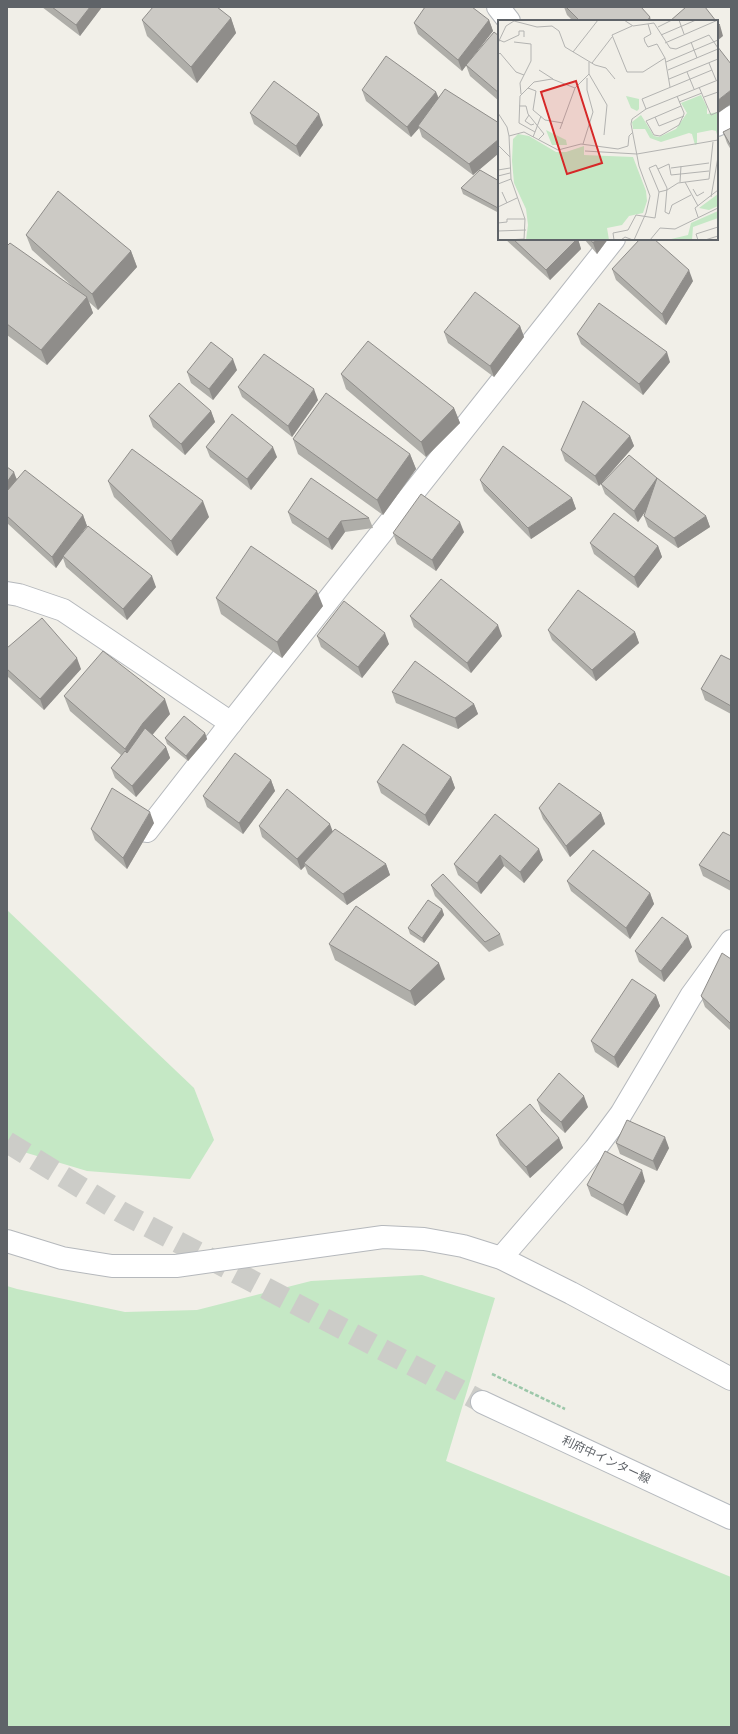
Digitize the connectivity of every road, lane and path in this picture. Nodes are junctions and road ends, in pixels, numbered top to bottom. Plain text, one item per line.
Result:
1 (498, 7) edge
2 (508, 20) edge
3 (731, 117) edge
4 (718, 124) edge
5 (613, 240) edge
6 (7, 594) edge
7 (231, 723) junction
8 (147, 831) edge
9 (731, 941) edge
10 (7, 1241) edge
11 (501, 1258) junction
12 (731, 1380) edge
13 (482, 1402) tunnel mouth
14 (731, 1518) edge

1 - 2 street
3 - 4 street
5 - 7 street
6 - 7 street
7 - 8 street
9 - 11 street
10 - 11 street
11 - 12 street
13 - 14 street, 利府中インター線

